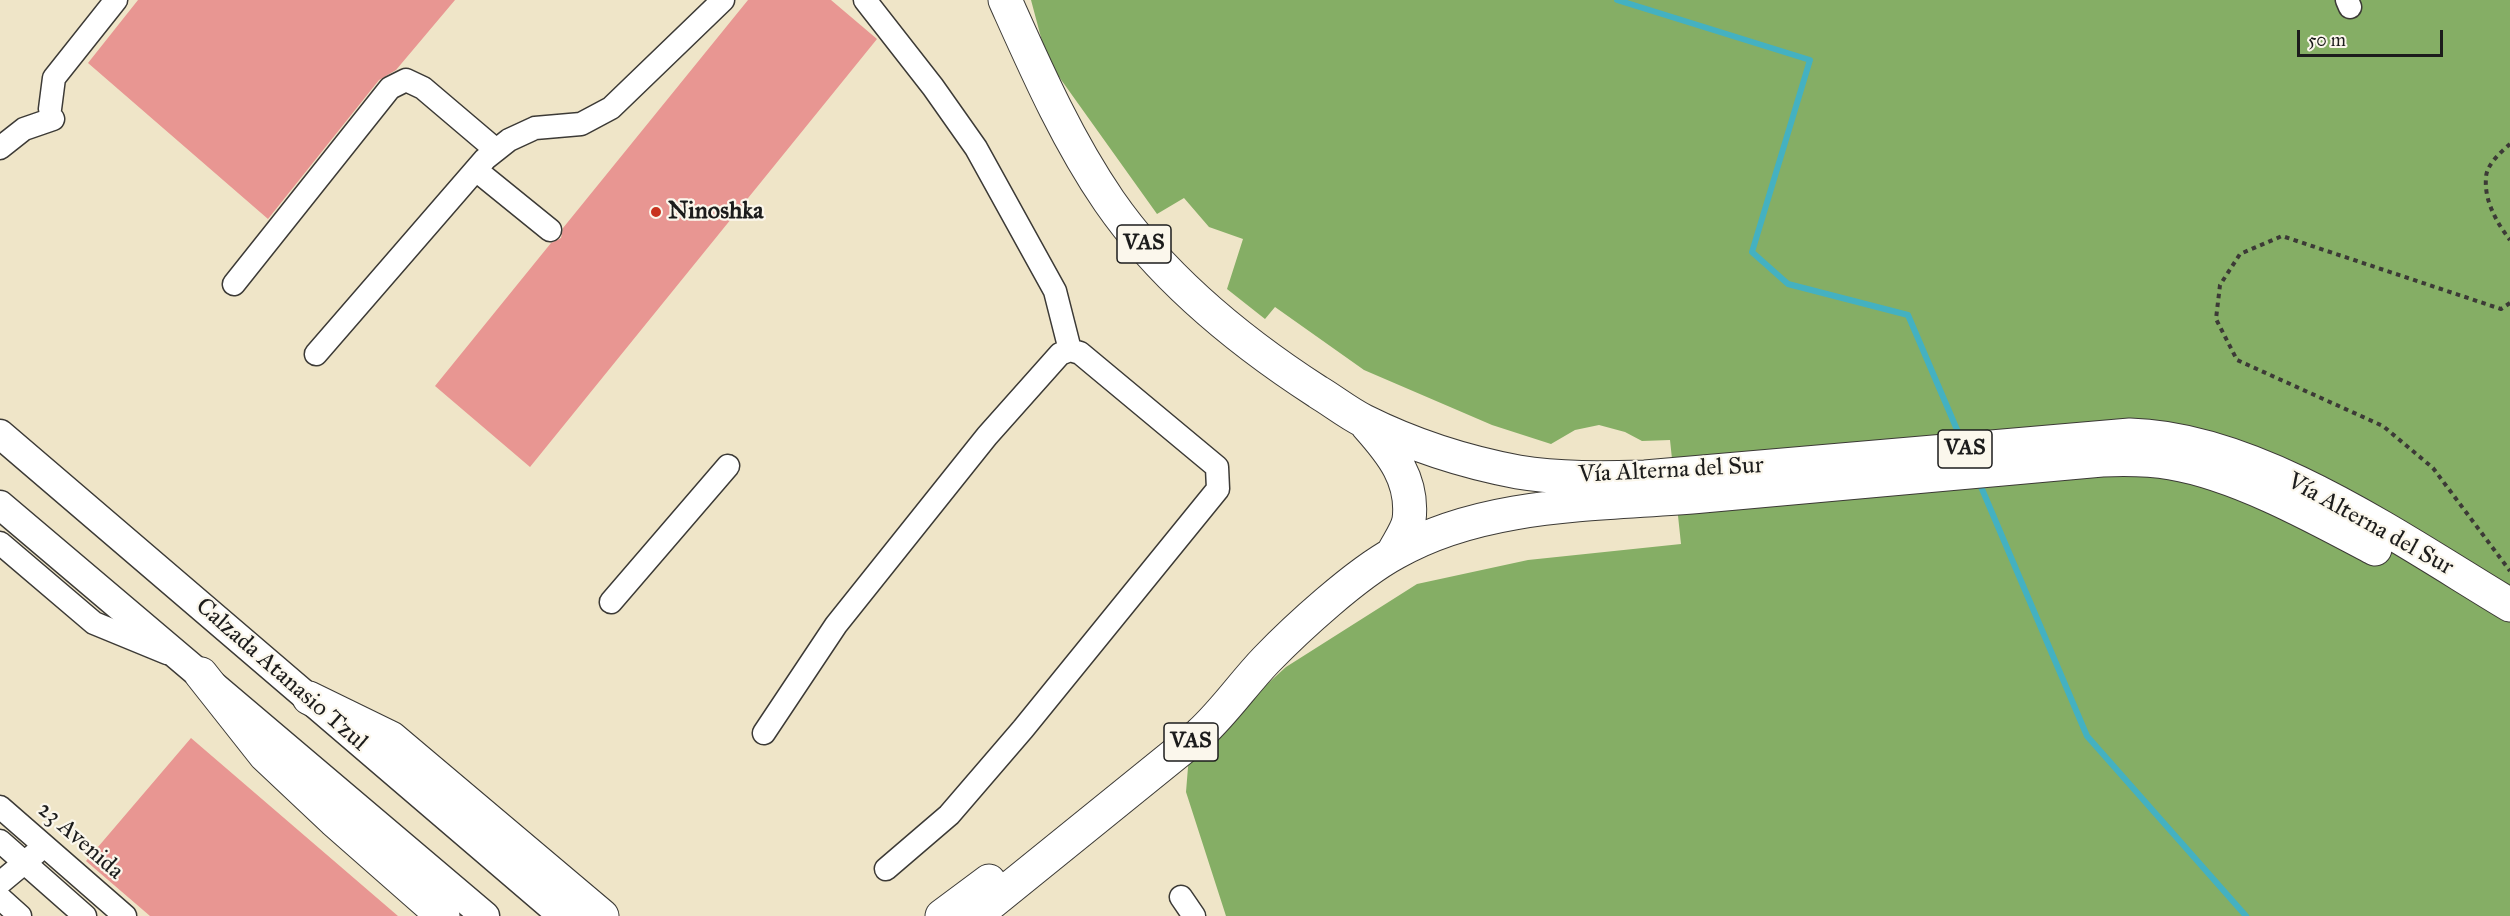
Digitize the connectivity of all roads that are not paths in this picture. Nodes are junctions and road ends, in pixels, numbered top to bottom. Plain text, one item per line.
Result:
1 (116, 0) edge
2 (723, 0) edge
3 (865, 0) edge
4 (1005, 0) edge
5 (0, 148) edge
6 (496, 150) junction
7 (476, 170) junction
8 (550, 230) dead end
9 (234, 284) dead end
10 (1070, 350) junction
11 (316, 354) dead end
12 (1363, 420) junction
13 (0, 434) edge
14 (728, 466) dead end
15 (1648, 489) junction
16 (0, 505) edge
17 (0, 543) edge
18 (1393, 553) junction
19 (611, 602) dead end
20 (2510, 605) edge
21 (2510, 628) edge
22 (1265, 661) junction
23 (192, 667) junction
24 (309, 698) junction
25 (764, 732) dead end
26 (0, 807) edge
27 (0, 841) edge
28 (44, 846) junction
29 (26, 864) junction
30 (886, 869) dead end
31 (0, 883) edge
32 (1181, 897) dead end
33 (0, 898) edge
34 (20, 916) edge
35 (85, 916) edge
36 (123, 916) edge
37 (443, 916) edge
38 (485, 916) edge
39 (563, 916) edge
40 (602, 916) edge
41 (942, 916) edge
42 (975, 916) edge
43 (1194, 916) edge

1 - 5 street
2 - 6 street
3 - 10 street
4 - 12 highway, Vía Alterna del Sur / VAS
6 - 7 street
6 - 9 street
7 - 8 street
7 - 11 street
10 - 25 street
10 - 30 street
12 - 15 highway, Vía Alterna del Sur / VAS
12 - 18 highway
13 - 24 main road, Calzada Atanasio Tzul
14 - 19 street
15 - 18 highway, Vía Alterna del Sur / VAS
15 - 20 highway, Vía Alterna del Sur / VAS
15 - 21 highway, Vía Alterna del Sur / VAS
16 - 23 main road
17 - 23 street
18 - 22 highway, Vía Alterna del Sur / VAS
22 - 41 highway
22 - 42 highway, Vía Alterna del Sur / VAS
23 - 37 highway
23 - 38 main road
24 - 39 main road, Calzada Atanasio Tzul
24 - 40 highway
26 - 28 street, 23 Avenida
27 - 29 street
28 - 29 street
28 - 36 street, 23 Avenida
29 - 31 street
29 - 35 street
32 - 43 street
33 - 34 street

